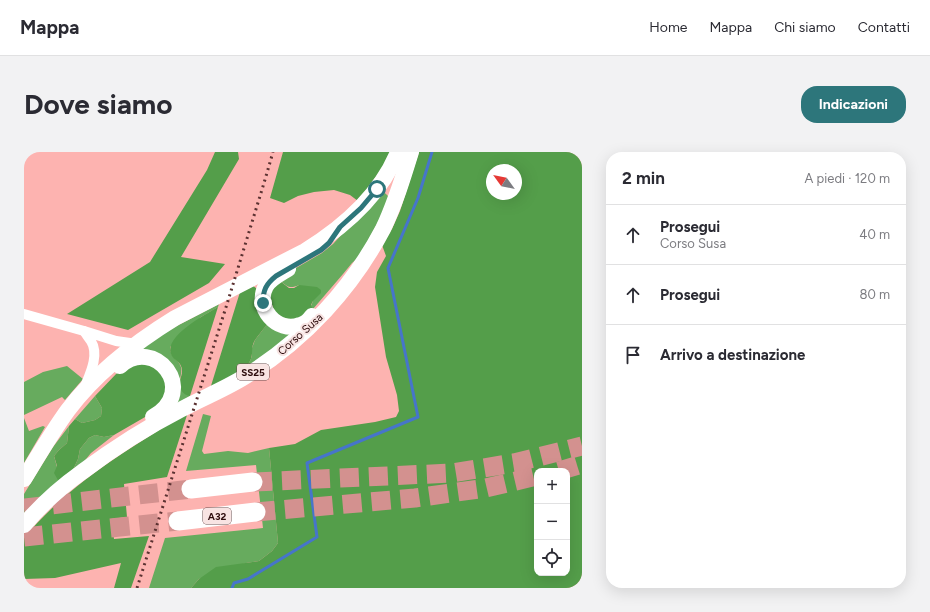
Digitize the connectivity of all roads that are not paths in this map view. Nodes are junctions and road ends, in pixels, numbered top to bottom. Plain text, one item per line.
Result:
1 (398, 152) edge
2 (411, 152) edge
3 (340, 227) junction
4 (357, 272) junction
5 (24, 314) edge
6 (84, 331) junction
7 (137, 344) junction
8 (83, 393) junction
9 (100, 458) junction
10 (24, 479) edge
11 (253, 482) tunnel mouth
12 (191, 489) tunnel mouth
13 (256, 512) tunnel mouth
14 (178, 521) tunnel mouth
15 (24, 525) edge

1 - 3 main road
2 - 4 main road, Corso Susa / SS25
3 - 4 main road
3 - 7 main road
4 - 9 main road, Corso Susa / SS25
5 - 6 street
6 - 7 street
6 - 8 street
7 - 8 main road
8 - 9 main road
8 - 10 main road
9 - 15 main road, Corso Susa / SS25
11 - 12 highway
13 - 14 highway, A32

